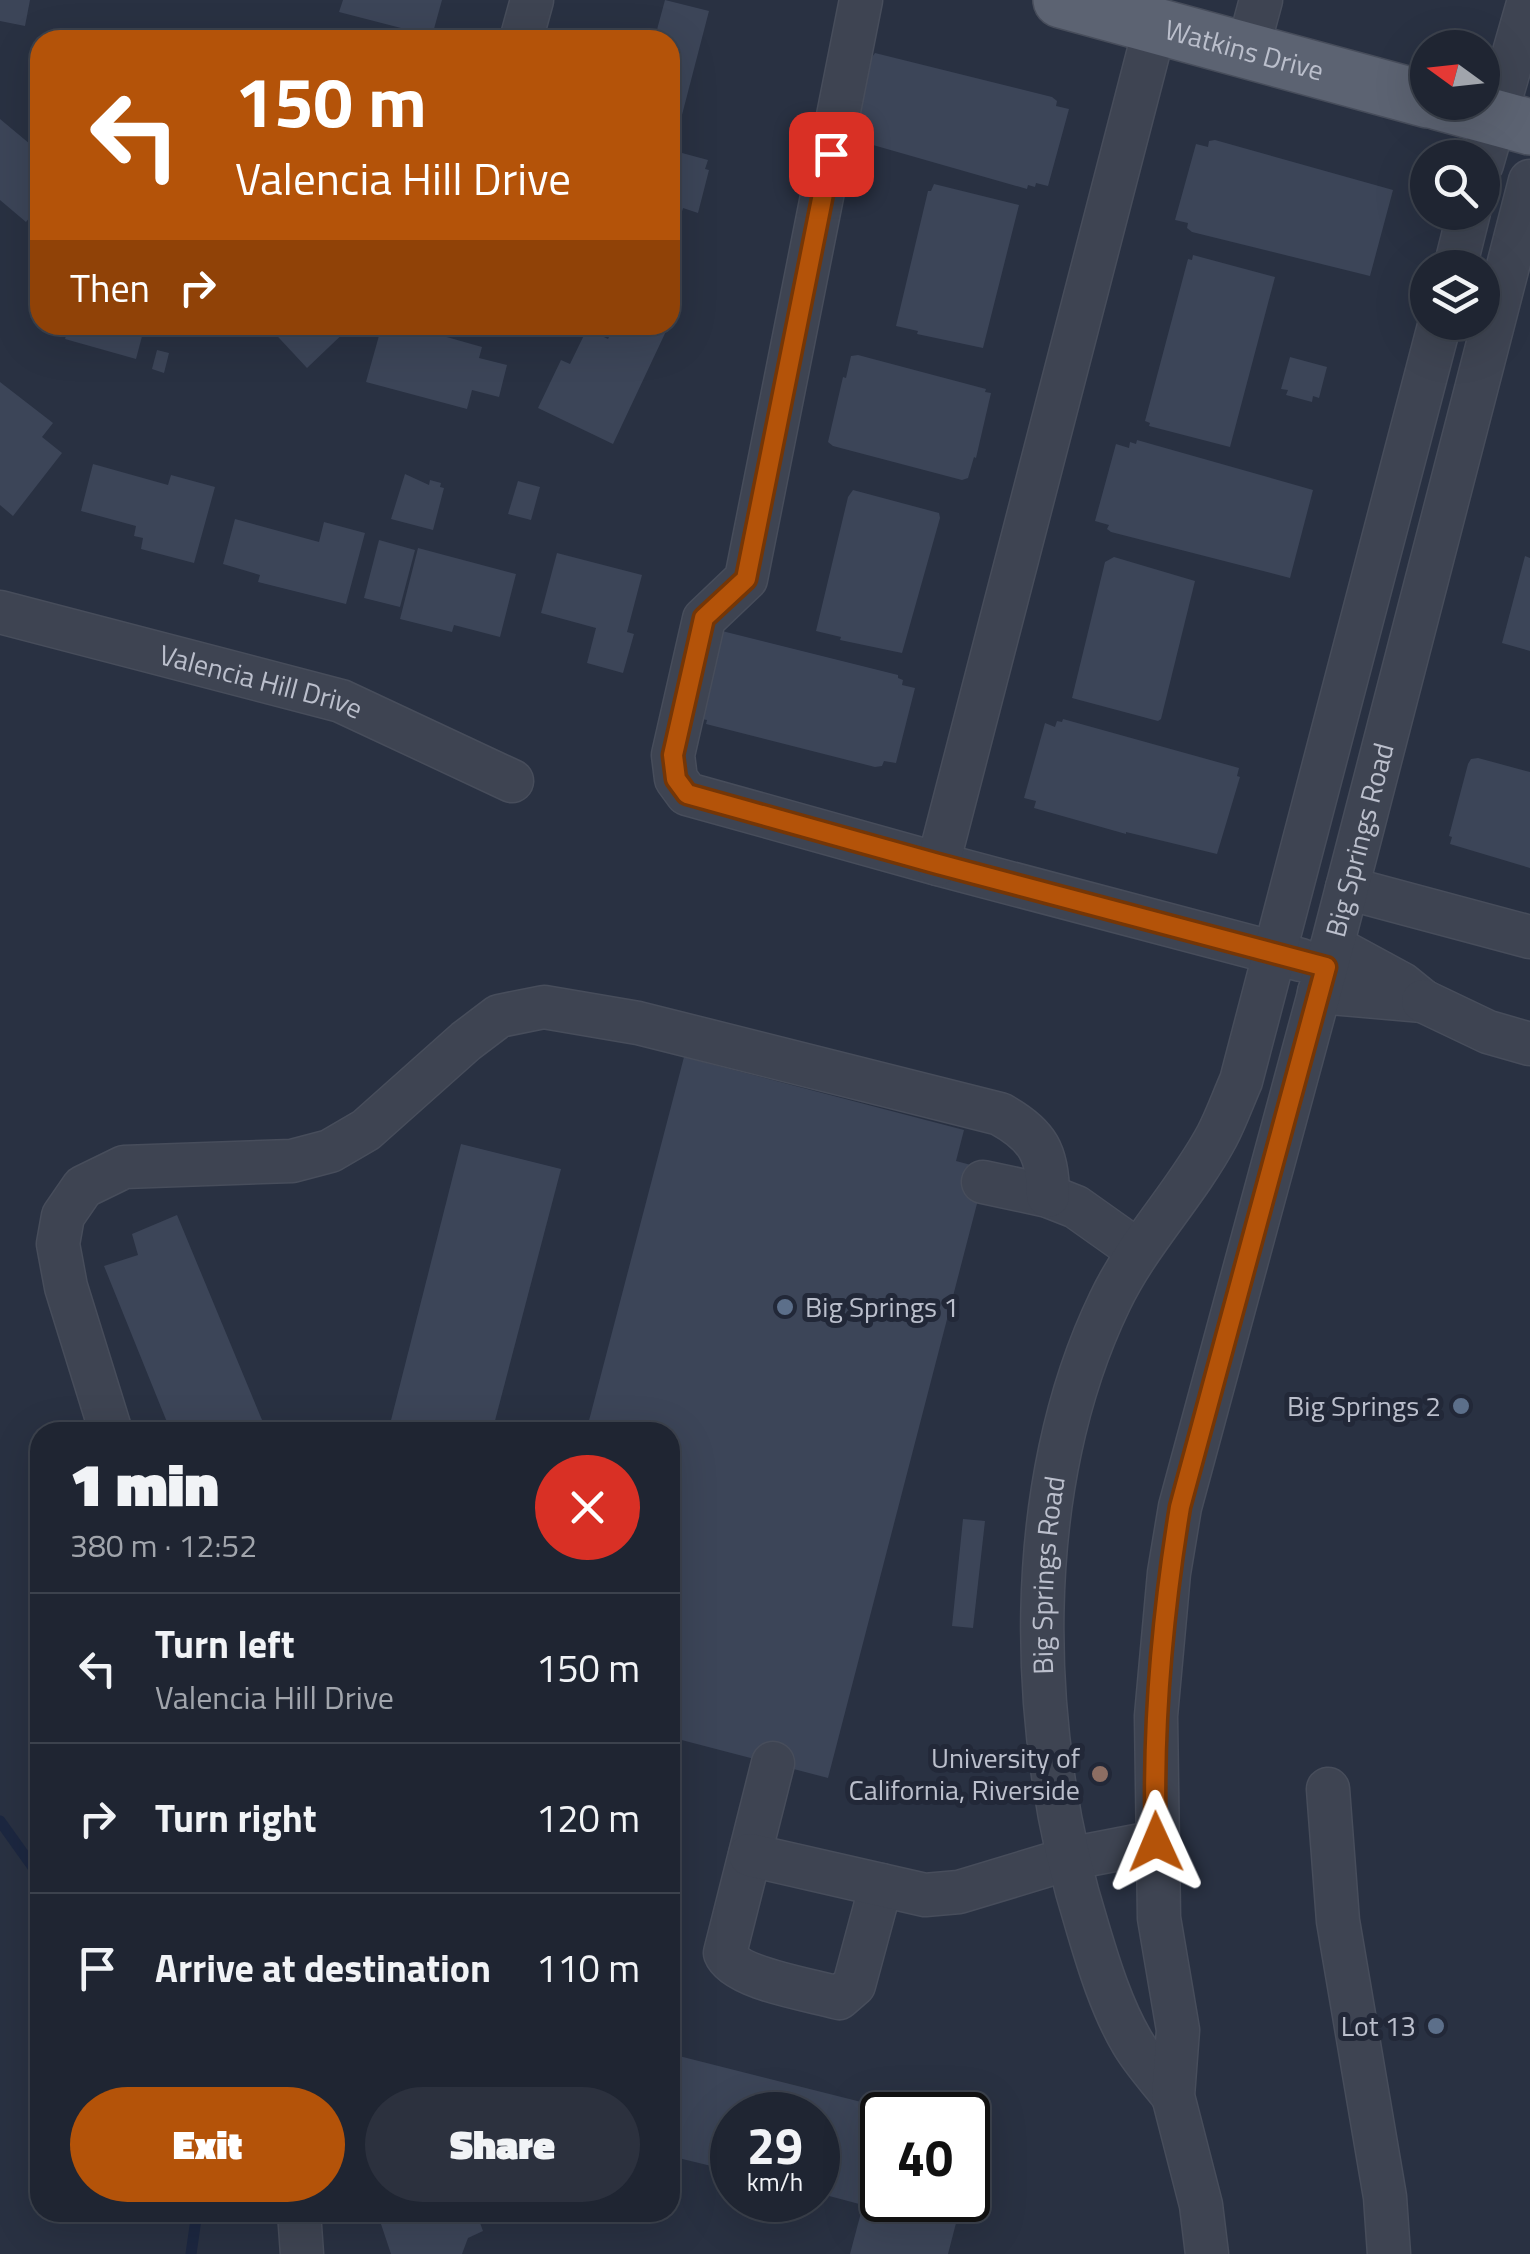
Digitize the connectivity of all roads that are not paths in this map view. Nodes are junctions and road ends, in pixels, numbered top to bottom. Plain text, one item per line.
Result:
1 (532, 0) edge
2 (862, 0) edge
3 (1261, 0) edge
4 (1529, 0) edge
5 (1070, 1) edge
6 (1156, 27) junction
7 (524, 30) edge
8 (1247, 52) junction
9 (1410, 95) edge
10 (1472, 120) edge
11 (1503, 136) edge
12 (1530, 180) edge
13 (1435, 340) edge
14 (0, 612) edge
15 (512, 781) dead end
16 (938, 864) junction
17 (1347, 888) junction
18 (1530, 936) edge
19 (1276, 954) junction
20 (1326, 968) junction
21 (1530, 1044) edge
22 (983, 1182) dead end
23 (1048, 1196) junction
24 (1138, 1251) junction
25 (109, 1422) edge
26 (774, 1763) dead end
27 (1328, 1788) dead end
28 (1156, 1842) junction
29 (750, 1855) junction
30 (1068, 1860) junction
31 (881, 1885) junction
32 (1173, 2096) junction
33 (300, 2222) edge
34 (302, 2254) edge
35 (1207, 2254) edge
36 (1389, 2254) edge

1 - 7 street
2 - 16 street
3 - 8 street
4 - 11 street
5 - 6 main road, Watkins Drive
6 - 8 main road, Watkins Drive
6 - 16 street
8 - 9 main road, Watkins Drive
10 - 11 main road
12 - 17 street, Big Springs Road
13 - 19 street, Big Springs Road
14 - 15 street, Valencia Hill Drive
16 - 19 street
17 - 18 street
17 - 20 street, Big Springs Road
19 - 20 street
19 - 24 street, Big Springs Road
20 - 21 street
20 - 28 street, Big Springs Road
22 - 23 street
23 - 24 street
23 - 25 street
24 - 30 street, Big Springs Road
26 - 29 street
27 - 36 street
28 - 30 street
28 - 32 street, Big Springs Road
29 - 31 street
29 - 31 street
30 - 31 street
30 - 32 street, Big Springs Road
32 - 35 street, Big Springs Road
33 - 34 street

